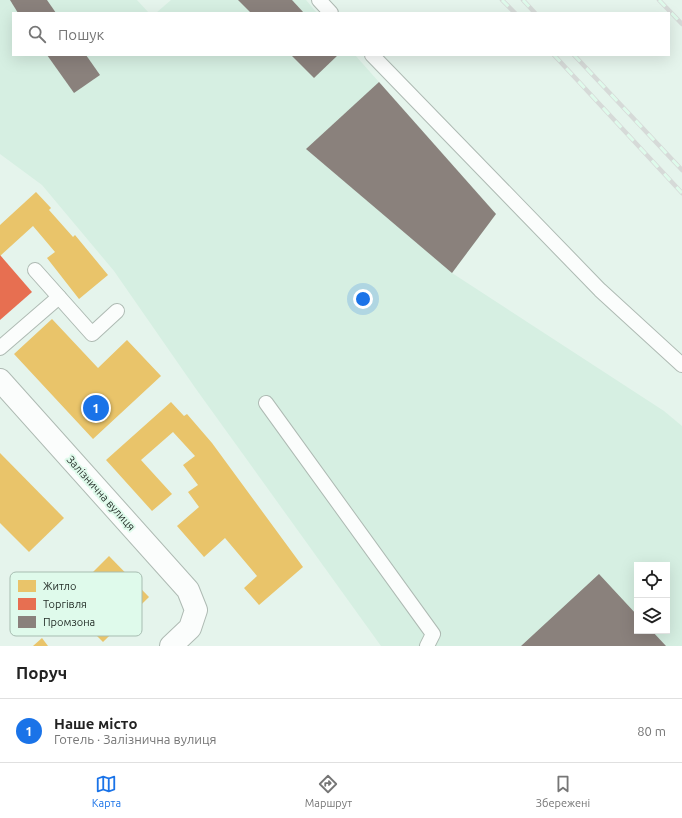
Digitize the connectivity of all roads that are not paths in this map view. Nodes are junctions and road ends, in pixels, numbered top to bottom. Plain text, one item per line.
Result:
1 (319, 0) edge
2 (330, 12) edge
3 (373, 56) edge
4 (35, 270) dead end
5 (59, 297) junction
6 (117, 311) dead end
7 (0, 348) edge
8 (682, 365) edge
9 (0, 380) edge
10 (266, 403) dead end
11 (171, 646) edge
12 (427, 646) edge

1 - 2 lane
3 - 8 lane
4 - 5 lane
5 - 6 lane
5 - 7 lane
9 - 11 street, Залізнична вулиця
10 - 12 lane

